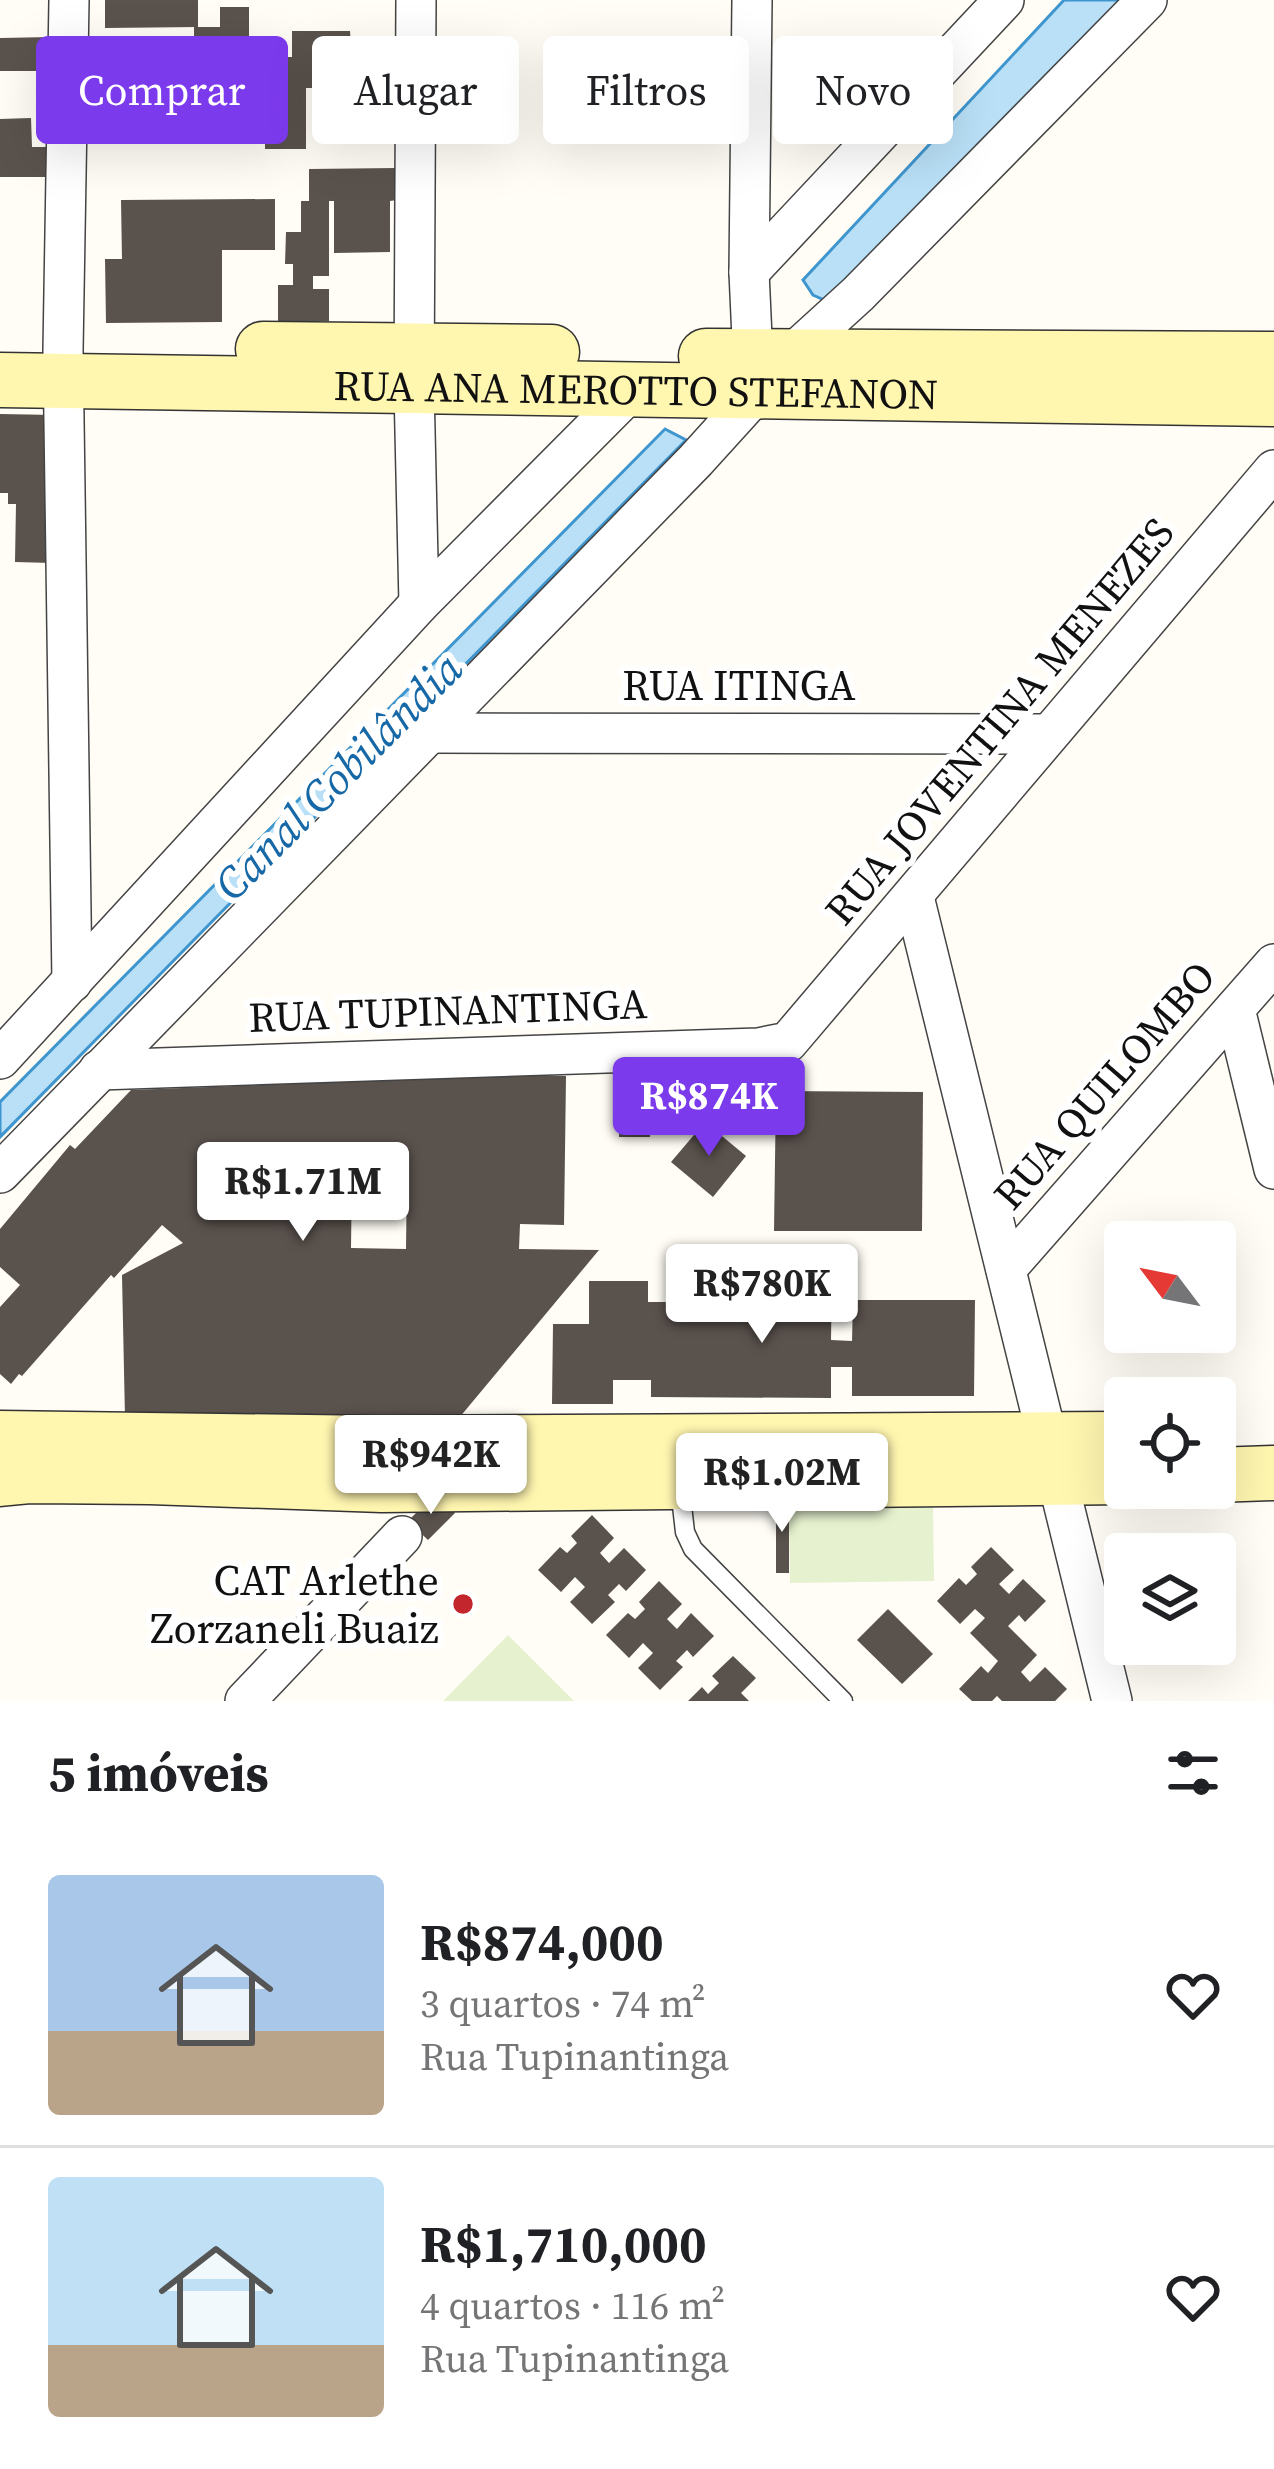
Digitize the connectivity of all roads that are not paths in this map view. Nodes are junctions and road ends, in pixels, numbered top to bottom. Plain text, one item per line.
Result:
1 (69, 0) edge
2 (416, 0) edge
3 (752, 0) edge
4 (1004, 0) edge
5 (1147, 0) edge
6 (749, 272) junction
7 (0, 349) edge
8 (1274, 358) edge
9 (64, 365) junction
10 (414, 368) junction
11 (766, 369) junction
12 (0, 380) edge
13 (635, 387) junction
14 (1274, 399) edge
15 (1274, 470) edge
16 (419, 604) junction
17 (429, 733) junction
18 (1049, 734) junction
19 (914, 897) junction
20 (1274, 964) edge
21 (73, 982) junction
22 (1234, 1009) junction
23 (797, 1034) joint
24 (0, 1059) edge
25 (99, 1070) junction
26 (1274, 1168) edge
27 (0, 1173) edge
28 (1006, 1269) junction
29 (0, 1438) edge
30 (1236, 1438) edge
31 (1274, 1438) edge
32 (1104, 1445) edge
33 (150, 1458) junction
34 (1053, 1459) junction
35 (678, 1463) junction
36 (1104, 1472) edge
37 (1274, 1473) edge
38 (1236, 1474) edge
39 (0, 1479) edge
40 (402, 1536) dead end
41 (245, 1701) edge
42 (843, 1701) edge
43 (1112, 1701) edge

1 - 9 street
2 - 10 street
3 - 6 street
4 - 6 street
5 - 11 street
6 - 11 street
7 - 9 street, RUA ANA MEROTTO STEFANON
8 - 11 street, RUA ANA MEROTTO STEFANON
9 - 10 street, RUA ANA MEROTTO STEFANON
9 - 12 street, RUA ANA MEROTTO STEFANON
9 - 21 street
10 - 11 street, RUA ANA MEROTTO STEFANON
10 - 13 street, RUA ANA MEROTTO STEFANON
10 - 16 street
11 - 13 street, RUA ANA MEROTTO STEFANON
11 - 14 street, RUA ANA MEROTTO STEFANON
11 - 17 street
13 - 16 street
15 - 18 street, RUA JOVENTINA MENEZES
16 - 21 street
17 - 18 street, RUA ITINGA
17 - 25 street
18 - 19 street, RUA JOVENTINA MENEZES
19 - 23 street, RUA JOVENTINA MENEZES
19 - 28 street
20 - 22 street, RUA QUILOMBO
21 - 24 street
22 - 26 street
22 - 28 street, RUA QUILOMBO
23 - 25 street, RUA TUPINANTINGA
25 - 27 street
28 - 34 street
29 - 33 street
30 - 31 street
32 - 34 street
33 - 35 street
33 - 39 street
34 - 35 street
34 - 36 street
34 - 43 street
35 - 42 lane
37 - 38 street
40 - 41 street

